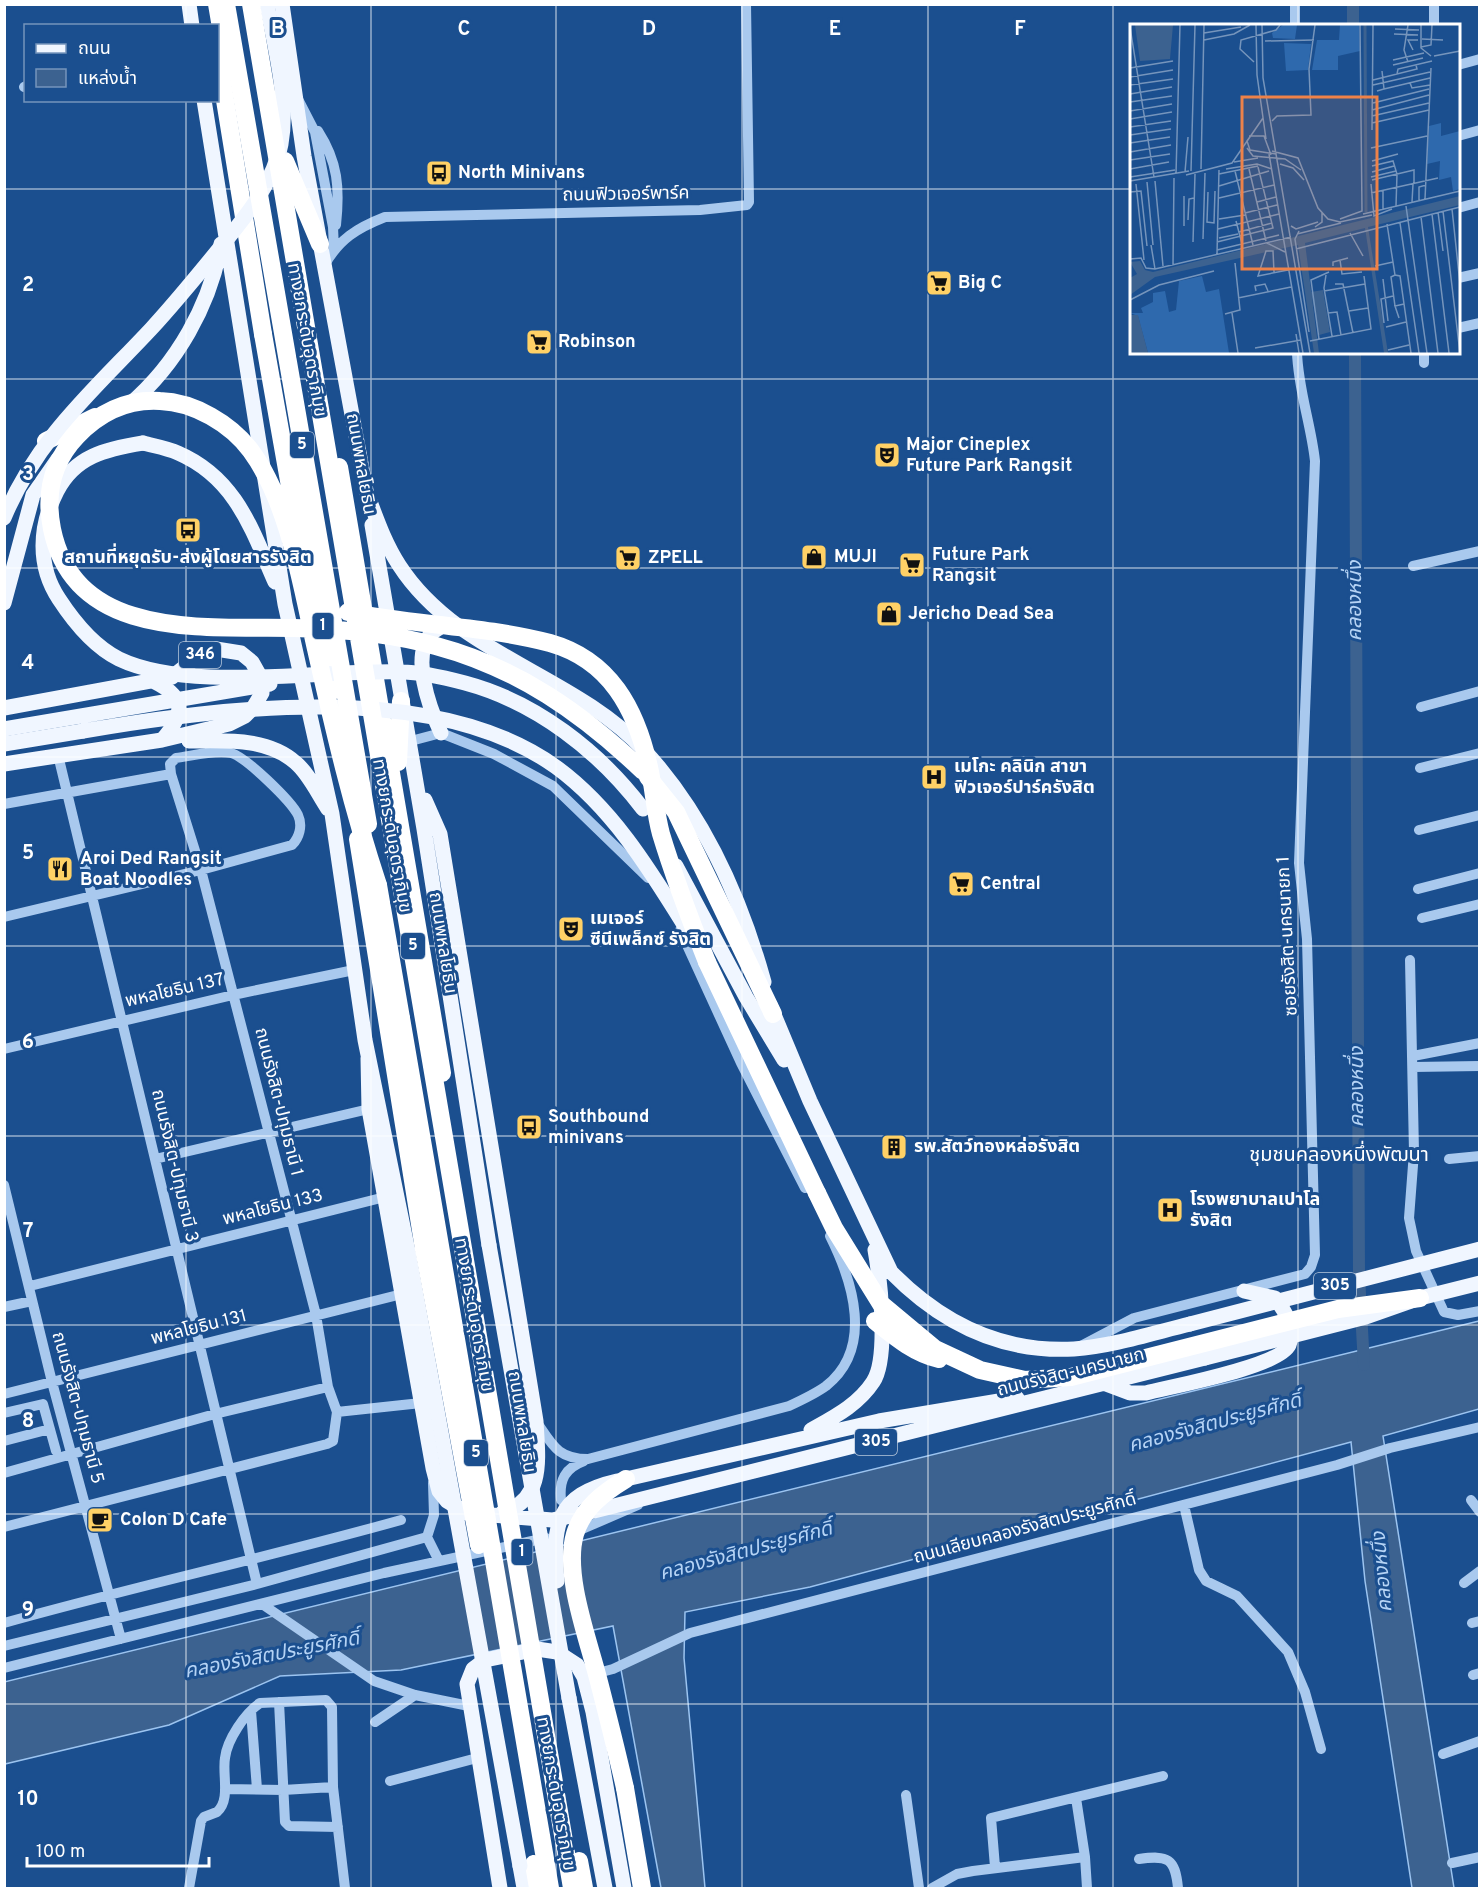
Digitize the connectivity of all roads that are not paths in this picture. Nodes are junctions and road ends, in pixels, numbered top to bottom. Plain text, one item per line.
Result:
1 (189, 4) edge
2 (209, 4) edge
3 (217, 4) edge
4 (226, 4) edge
5 (251, 4) edge
6 (257, 4) edge
7 (267, 4) edge
8 (282, 4) edge
9 (746, 4) edge
10 (1295, 4) edge
11 (1434, 4) edge
12 (192, 24) edge
13 (212, 24) edge
14 (1295, 24) edge
15 (1434, 24) edge
16 (1479, 59) edge
17 (219, 63) edge
18 (1460, 64) edge
19 (294, 92) junction
20 (204, 102) edge
21 (1479, 130) edge
22 (1460, 135) edge
23 (285, 161) junction
24 (1479, 202) edge
25 (1460, 207) edge
26 (224, 231) junction
27 (330, 245) junction
28 (1479, 273) edge
29 (1460, 278) edge
30 (1479, 323) edge
31 (1460, 327) edge
32 (1298, 354) edge
33 (105, 412) junction
34 (46, 441) junction
35 (366, 491) junction
36 (4, 518) edge
37 (1479, 551) edge
38 (1413, 566) dead end
39 (4, 603) edge
40 (285, 604) junction
41 (452, 622) junction
42 (350, 672) junction
43 (155, 682) junction
44 (1479, 691) edge
45 (401, 701) junction
46 (1421, 707) dead end
47 (4, 708) edge
48 (4, 729) edge
49 (441, 733) junction
50 (162, 740) junction
51 (407, 742) junction
52 (4, 744) edge
53 (1479, 753) edge
54 (57, 755) junction
55 (4, 764) edge
56 (1420, 768) dead end
57 (171, 774) junction
58 (414, 775) junction
59 (66, 791) junction
60 (397, 799) junction
61 (4, 804) edge
62 (332, 814) junction
63 (1479, 815) edge
64 (1419, 830) dead end
65 (201, 870) junction
66 (1479, 873) edge
67 (378, 885) junction
68 (1418, 889) dead end
69 (91, 897) junction
70 (1479, 904) edge
71 (4, 917) edge
72 (1422, 918) dead end
73 (1410, 960) dead end
74 (707, 962) junction
75 (354, 970) junction
76 (233, 994) junction
77 (468, 1007) junction
78 (773, 1014) junction
79 (123, 1020) junction
80 (1479, 1043) edge
81 (4, 1049) edge
82 (368, 1058) junction
83 (1413, 1062) junction
84 (1479, 1066) edge
85 (810, 1101) junction
86 (369, 1109) junction
87 (269, 1132) junction
88 (476, 1155) junction
89 (1479, 1156) edge
90 (154, 1159) junction
91 (1449, 1159) dead end
92 (4, 1185) edge
93 (385, 1197) junction
94 (292, 1220) junction
95 (872, 1234) junction
96 (176, 1249) junction
97 (1479, 1249) edge
98 (417, 1252) junction
99 (1479, 1283) edge
100 (30, 1286) junction
101 (1244, 1292) junction
102 (402, 1294) junction
103 (1420, 1298) junction
104 (32, 1301) junction
105 (4, 1307) edge
106 (1479, 1311) edge
107 (316, 1315) junction
108 (875, 1321) dead end
109 (199, 1345) junction
110 (1076, 1349) junction
111 (973, 1367) junction
112 (52, 1382) junction
113 (1106, 1384) junction
114 (328, 1387) junction
115 (1083, 1390) junction
116 (4, 1394) edge
117 (421, 1403) junction
118 (4, 1413) edge
119 (337, 1413) junction
120 (215, 1414) junction
121 (536, 1421) junction
122 (1479, 1426) edge
123 (50, 1429) junction
124 (796, 1438) junction
125 (4, 1441) edge
126 (70, 1450) junction
127 (56, 1451) junction
128 (588, 1460) junction
129 (4, 1466) edge
130 (433, 1468) junction
131 (228, 1469) junction
132 (4, 1473) edge
133 (626, 1479) junction
134 (669, 1491) junction
135 (1471, 1500) dead end
136 (1184, 1505) junction
137 (86, 1507) junction
138 (594, 1511) junction
139 (1479, 1512) edge
140 (496, 1515) junction
141 (401, 1521) dead end
142 (4, 1527) edge
143 (427, 1537) junction
144 (251, 1562) junction
145 (439, 1562) junction
146 (1479, 1571) edge
147 (1464, 1583) dead end
148 (257, 1584) junction
149 (109, 1594) junction
150 (262, 1604) junction
151 (116, 1619) junction
152 (4, 1623) edge
153 (121, 1639) junction
154 (4, 1648) edge
155 (7, 1667) edge
156 (584, 1677) junction
157 (415, 1695) junction
158 (569, 1698) junction
159 (279, 1702) junction
160 (469, 1706) junction
161 (251, 1711) junction
162 (375, 1722) dead end
163 (1479, 1741) edge
164 (1321, 1749) dead end
165 (1443, 1754) dead end
166 (477, 1758) junction
167 (1163, 1776) dead end
168 (390, 1781) dead end
169 (333, 1787) junction
170 (225, 1789) junction
171 (257, 1789) junction
172 (283, 1790) junction
173 (906, 1795) dead end
174 (1076, 1798) junction
175 (338, 1827) junction
176 (1085, 1857) junction
177 (1479, 1857) edge
178 (1139, 1858) dead end
179 (1452, 1863) dead end
180 (527, 1865) junction
181 (995, 1867) junction
182 (189, 1888) edge
183 (345, 1888) edge
184 (500, 1888) edge
185 (524, 1888) edge
186 (538, 1888) edge
187 (550, 1888) edge
188 (572, 1888) edge
189 (584, 1888) edge
190 (605, 1888) edge
191 (624, 1888) edge
192 (642, 1888) edge
193 (919, 1888) edge
194 (932, 1888) edge
195 (1087, 1888) edge
196 (1178, 1888) edge

1 - 12 main road
2 - 13 highway
3 - 98 highway, 1
4 - 67 highway, ทางยกระดับอุตราภิมุข / 5, bridge
5 - 188 highway, ทางยกระดับอุตราภิมุข / 5, bridge
6 - 23 highway, ถนนพหลโยธิน / 1
7 - 34 main road, bridge
8 - 19 main road, ถนนพหลโยธิน / 1
9 - 27 street, ถนนฟิวเจอร์พาร์ค
10 - 14 street
11 - 15 street
16 - 18 street
17 - 74 highway, bridge
19 - 27 main road, ถนนพหลโยธิน / 1
19 - 27 street
20 - 26 main road, 1
21 - 22 street
23 - 27 highway
23 - 60 highway, ถนนพหลโยธิน / 1
24 - 25 street
26 - 39 main road
26 - 40 main road, 1
27 - 35 main road, ถนนพหลโยธิน / 1
28 - 29 street
30 - 31 street
32 - 101 street, ซอยรังสิต-นครนายก 1
33 - 34 highway, bridge
33 - 67 highway, bridge
33 - 78 highway, bridge
34 - 36 main road, bridge
35 - 41 main road
35 - 45 main road, ถนนพหลโยธิน / 1
37 - 38 street
40 - 42 main road, bridge
40 - 62 main road, 1
41 - 49 main road
41 - 78 main road
42 - 48 main road, bridge
42 - 85 main road, bridge
43 - 47 main road, 346
43 - 50 main road
43 - 50 main road, 346
44 - 46 street
45 - 51 main road, ถนนพหลโยธิน / 1
45 - 60 highway
49 - 51 street
49 - 128 street
50 - 54 main road, 346
50 - 62 main road
51 - 58 main road, ถนนพหลโยธิน / 1
52 - 74 main road, bridge
53 - 56 street
54 - 55 main road, 346
54 - 59 street, ถนนรังสิต-ปทุมธานี 3
57 - 59 street
57 - 65 street, ถนนรังสิต-ปทุมธานี 1
57 - 65 street
58 - 77 main road
58 - 88 main road, ถนนพหลโยธิน / 1
59 - 61 street
59 - 69 street, ถนนรังสิต-ปทุมธานี 3
60 - 189 highway, ถนนพหลโยธิน / 1
62 - 75 main road, 1
63 - 64 street
65 - 69 street
65 - 76 street, ถนนรังสิต-ปทุมธานี 1
66 - 68 street
67 - 187 highway, ทางยกระดับอุตราภิมุข / 5, bridge
69 - 71 street
69 - 79 street, ถนนรังสิต-ปทุมธานี 3
70 - 72 street
73 - 83 street
74 - 111 highway, bridge
75 - 76 street, พหลโยธิน 137
75 - 82 main road, 1
76 - 79 street, พหลโยธิน 137
76 - 87 street, ถนนรังสิต-ปทุมธานี 1
77 - 88 main road
77 - 121 main road
78 - 85 main road
79 - 81 street, พหลโยธิน 137
79 - 90 street, ถนนรังสิต-ปทุมธานี 3
80 - 83 street
82 - 86 main road, ถนนรังสิต-นครนายก
82 - 98 main road, 1
83 - 84 street
83 - 106 street
85 - 95 main road
86 - 87 street
86 - 93 main road, ถนนรังสิต-นครนายก
87 - 90 street
87 - 94 street, ถนนรังสิต-ปทุมธานี 1
88 - 158 main road, ถนนพหลโยธิน / 1, bridge
89 - 91 street
90 - 96 street, ถนนรังสิต-ปทุมธานี 3
92 - 100 street, ถนนรังสิต-ปทุมธานี 5
93 - 94 street, พหลโยธิน 133
93 - 102 main road, ถนนรังสิต-นครนายก
94 - 96 street, พหลโยธิน 133
94 - 107 street, ถนนรังสิต-ปทุมธานี 1
95 - 110 main road, ถนนรังสิต-นครนายก
95 - 124 main road
96 - 100 street, พหลโยธิน 133
96 - 109 street, ถนนรังสิต-ปทุมธานี 3
97 - 110 main road, ถนนรังสิต-นครนายก / 305, bridge
98 - 180 highway, 1, bridge
99 - 103 main road, ถนนรังสิต-นครนายก / 305, bridge
100 - 104 street, ถนนรังสิต-ปทุมธานี 5
101 - 110 street, ซอยรังสิต-นครนายก 1
101 - 113 main road
102 - 107 street, พหลโยธิน 131
102 - 117 main road, ถนนรังสิต-นครนายก
103 - 111 highway, bridge
103 - 113 main road, ถนนรังสิต-นครนายก / 305, bridge
104 - 105 street
104 - 112 street, ถนนรังสิต-ปทุมธานี 5
107 - 109 street, พหลโยธิน 131
107 - 114 street, ถนนรังสิต-ปทุมธานี 1
108 - 111 highway, bridge
109 - 112 street, พหลโยธิน 131
109 - 120 street, ถนนรังสิต-ปทุมธานี 3
112 - 116 street, พหลโยธิน 131
112 - 126 street, ถนนรังสิต-ปทุมธานี 5
113 - 115 main road, ถนนรังสิต-นครนายก / 305
114 - 119 street, ถนนรังสิต-ปทุมธานี 1
114 - 120 street
115 - 124 main road
115 - 134 main road, ถนนรังสิต-นครนายก / 305
117 - 119 street
117 - 130 main road, ถนนรังสิต-นครนายก
118 - 123 street
119 - 131 street, ถนนรังสิต-ปทุมธานี 1
120 - 126 street
120 - 131 street, ถนนรังสิต-ปทุมธานี 3
121 - 128 street
121 - 140 main road
122 - 136 street, ถนนเลียบคลองรังสิตประยูรศักดิ์
123 - 125 street
123 - 127 street
124 - 133 main road
126 - 127 street
126 - 132 street
126 - 137 street, ถนนรังสิต-ปทุมธานี 5
127 - 129 street
128 - 138 street
130 - 140 main road, ถนนรังสิต-นครนายก
130 - 143 street
131 - 137 street
131 - 144 street, ถนนรังสิต-ปทุมธานี 3
133 - 158 main road, bridge
133 - 192 highway, bridge
134 - 138 main road, ถนนรังสิต-นครนายก
134 - 145 street
135 - 139 street
136 - 156 street, ถนนเลียบคลองรังสิตประยูรศักดิ์
136 - 164 street
137 - 142 street
137 - 149 street, ถนนรังสิต-ปทุมธานี 5
138 - 140 main road, ถนนรังสิต-นครนายก
141 - 144 street
143 - 145 street
143 - 148 street
144 - 148 street, ถนนรังสิต-ปทุมธานี 3
144 - 149 street
145 - 150 street
146 - 147 street
148 - 151 street
149 - 151 street, ถนนรังสิต-ปทุมธานี 5
149 - 152 street
150 - 153 street
150 - 157 street
151 - 153 street, ถนนรังสิต-ปทุมธานี 5
151 - 154 street
153 - 155 street
154 - 155 street
156 - 160 main road
156 - 191 main road
157 - 160 street
157 - 162 street
158 - 190 main road, ถนนพหลโยธิน / 1
159 - 161 street
159 - 169 street
159 - 172 street
160 - 166 main road
161 - 170 street
161 - 171 street
163 - 165 street
166 - 168 street
166 - 184 main road
167 - 174 street
169 - 172 street
169 - 175 street
170 - 171 street
170 - 182 street
171 - 172 street
172 - 175 street
173 - 193 street
174 - 176 street
174 - 181 street
175 - 183 street
176 - 181 street
176 - 195 street
177 - 179 street
178 - 196 street
180 - 185 main road, 1
180 - 186 highway, 1
181 - 194 street

